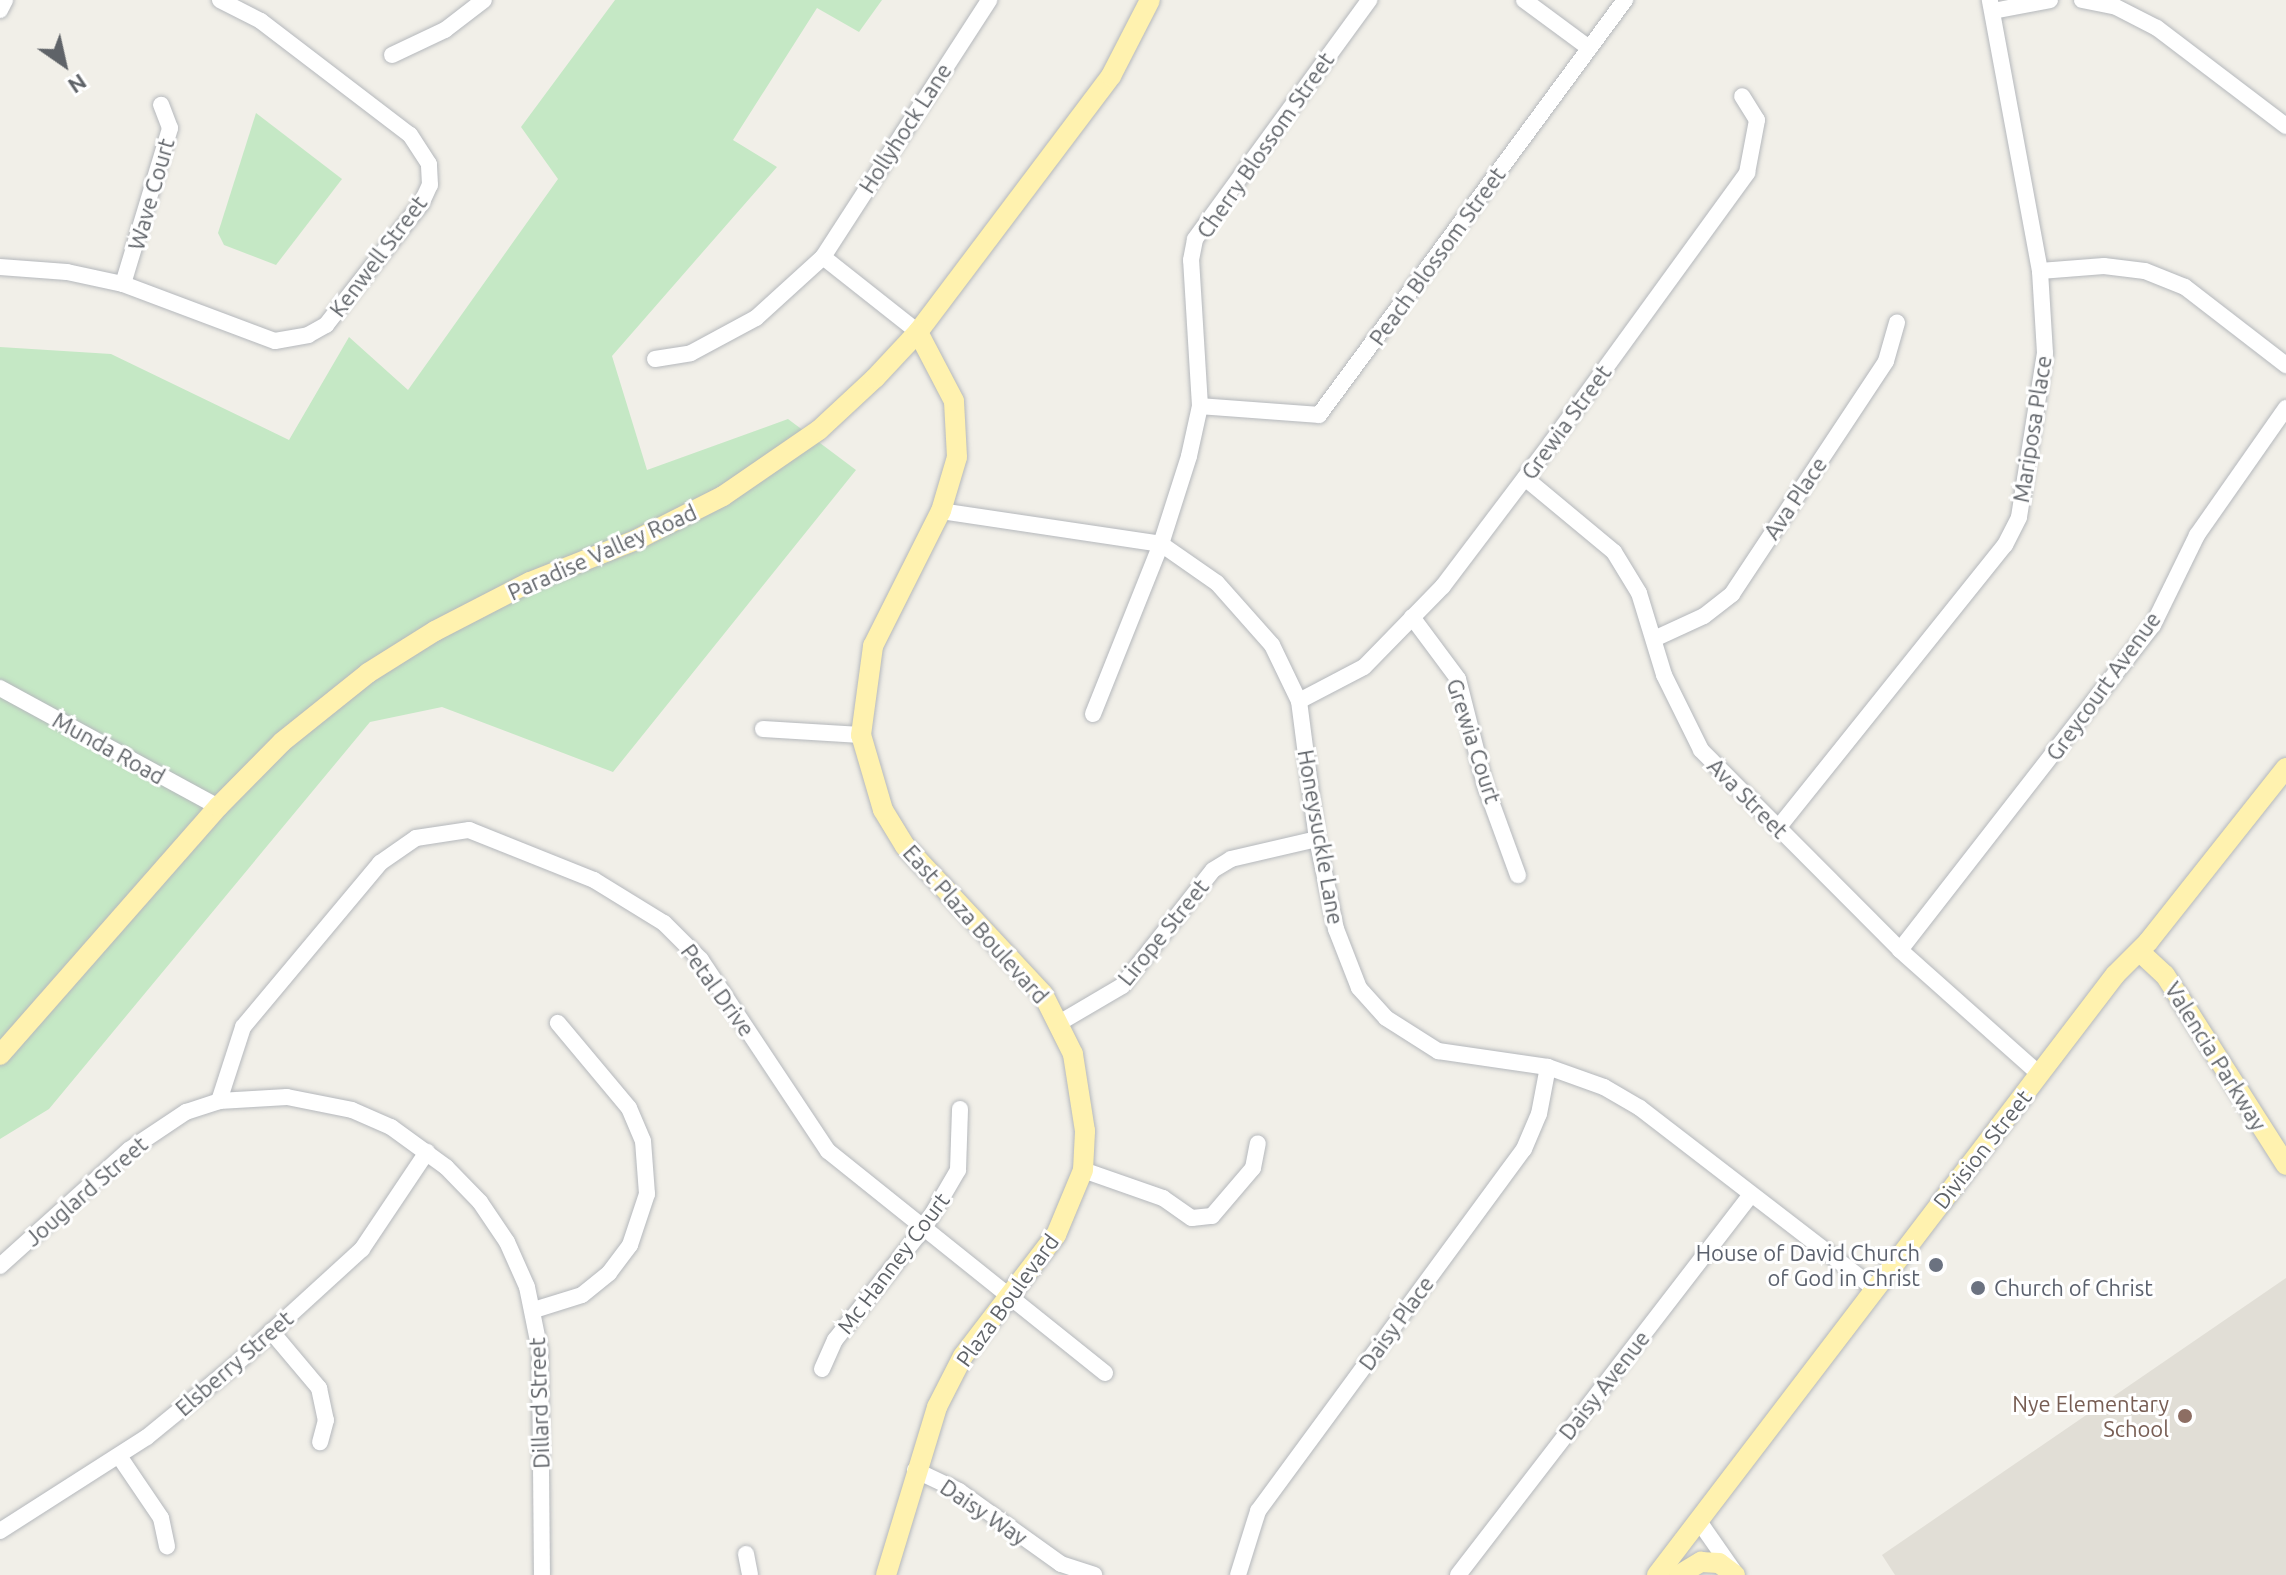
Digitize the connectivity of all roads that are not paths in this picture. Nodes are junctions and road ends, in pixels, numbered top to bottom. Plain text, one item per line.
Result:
1 (5, 0) edge
2 (220, 0) edge
3 (484, 0) edge
4 (989, 0) edge
5 (1150, 0) edge
6 (1369, 0) edge
7 (1524, 0) edge
8 (1625, 0) edge
9 (2050, 0) edge
10 (2082, 0) edge
11 (1992, 6) edge
12 (0, 10) edge
13 (1589, 48) junction
14 (392, 55) dead end
15 (1742, 96) dead end
16 (161, 105) dead end
17 (2286, 126) edge
18 (823, 257) junction
19 (0, 267) edge
20 (2040, 271) junction
21 (123, 284) junction
22 (1897, 323) dead end
23 (918, 332) junction
24 (655, 359) dead end
25 (2286, 365) edge
26 (1200, 406) junction
27 (2286, 408) edge
28 (1525, 478) junction
29 (941, 511) junction
30 (1161, 544) junction
31 (1412, 617) junction
32 (1654, 639) junction
33 (0, 688) edge
34 (1299, 701) junction
35 (1093, 714) dead end
36 (763, 729) dead end
37 (861, 735) junction
38 (2286, 768) edge
39 (218, 807) junction
40 (1778, 828) junction
41 (1317, 839) junction
42 (1518, 875) dead end
43 (1900, 950) junction
44 (2140, 952) junction
45 (558, 1023) dead end
46 (1059, 1023) junction
47 (0, 1055) edge
48 (1548, 1067) junction
49 (2039, 1074) junction
50 (219, 1101) junction
51 (960, 1109) dead end
52 (1258, 1143) dead end
53 (427, 1152) junction
54 (2286, 1165) edge
55 (1083, 1170) junction
56 (1751, 1195) junction
57 (926, 1225) junction
58 (0, 1266) edge
59 (1874, 1288) junction
60 (1011, 1296) junction
61 (534, 1310) junction
62 (271, 1331) junction
63 (822, 1369) dead end
64 (1105, 1373) dead end
65 (320, 1442) dead end
66 (119, 1456) junction
67 (915, 1470) junction
68 (1698, 1520) junction
69 (0, 1531) edge
70 (167, 1546) dead end
71 (746, 1554) dead end
72 (542, 1575) edge
73 (750, 1575) edge
74 (886, 1575) edge
75 (1094, 1575) edge
76 (1238, 1575) edge
77 (1458, 1575) edge
78 (1657, 1575) edge
79 (1679, 1575) edge
80 (1736, 1575) edge

1 - 12 street
2 - 21 street, Kenwell Street
3 - 14 street
4 - 18 street, Hollyhock Lane
5 - 23 main road, Paradise Valley Road
6 - 26 street, Cherry Blossom Street
7 - 13 street
8 - 13 street, Peach Blossom Street
9 - 11 street
10 - 17 street
11 - 20 street, Mariposa Place
13 - 26 street, Peach Blossom Street
15 - 28 street, Grewia Street
16 - 21 street, Wave Court
18 - 23 street
18 - 24 street, Hollyhock Lane
19 - 21 street
20 - 25 street
20 - 40 street, Mariposa Place
22 - 32 street, Ava Place
23 - 29 main road, East Plaza Boulevard
23 - 39 main road, Paradise Valley Road
26 - 30 street, Cherry Blossom Street
27 - 43 street, Greycourt Avenue
28 - 31 street, Grewia Street
28 - 32 street, Ava Street
29 - 30 street, Honeysuckle Lane
29 - 37 main road, East Plaza Boulevard
30 - 34 street, Honeysuckle Lane
30 - 35 street, Cherry Blossom Street
31 - 34 street, Grewia Street
31 - 42 street, Grewia Court
32 - 40 street, Ava Street
33 - 39 street, Munda Road
34 - 41 street, Honeysuckle Lane
36 - 37 street
37 - 46 main road, East Plaza Boulevard
38 - 44 main road, Division Street
39 - 47 main road, Paradise Valley Road
40 - 43 street, Ava Street
41 - 46 street, Lirope Street
41 - 48 street, Honeysuckle Lane
43 - 49 street, Ava Street
44 - 49 main road, Division Street
44 - 54 main road, Valencia Parkway
45 - 61 street
46 - 55 main road, Plaza Boulevard
48 - 56 street, Honeysuckle Lane
48 - 76 street, Daisy Place
49 - 59 main road, Division Street
50 - 53 street, Dillard Street
50 - 57 street, Petal Drive
50 - 58 street, Jouglard Street
51 - 57 street, Mc Hanney Court
52 - 55 street
53 - 61 street, Dillard Street
53 - 62 street, Elsberry Street
55 - 60 main road, Plaza Boulevard
56 - 59 street, Honeysuckle Lane
56 - 77 street, Daisy Avenue
57 - 60 street, Petal Drive
57 - 63 street, Mc Hanney Court
59 - 68 main road, Division Street
60 - 64 street, Petal Drive
60 - 67 main road, Plaza Boulevard
61 - 72 street, Dillard Street
62 - 65 street
62 - 66 street, Elsberry Street
66 - 69 street, Elsberry Street
66 - 70 street
67 - 74 main road, Plaza Boulevard
67 - 75 street, Daisy Way
68 - 78 main road, Division Street
68 - 80 street
71 - 73 street
79 - 80 main road

